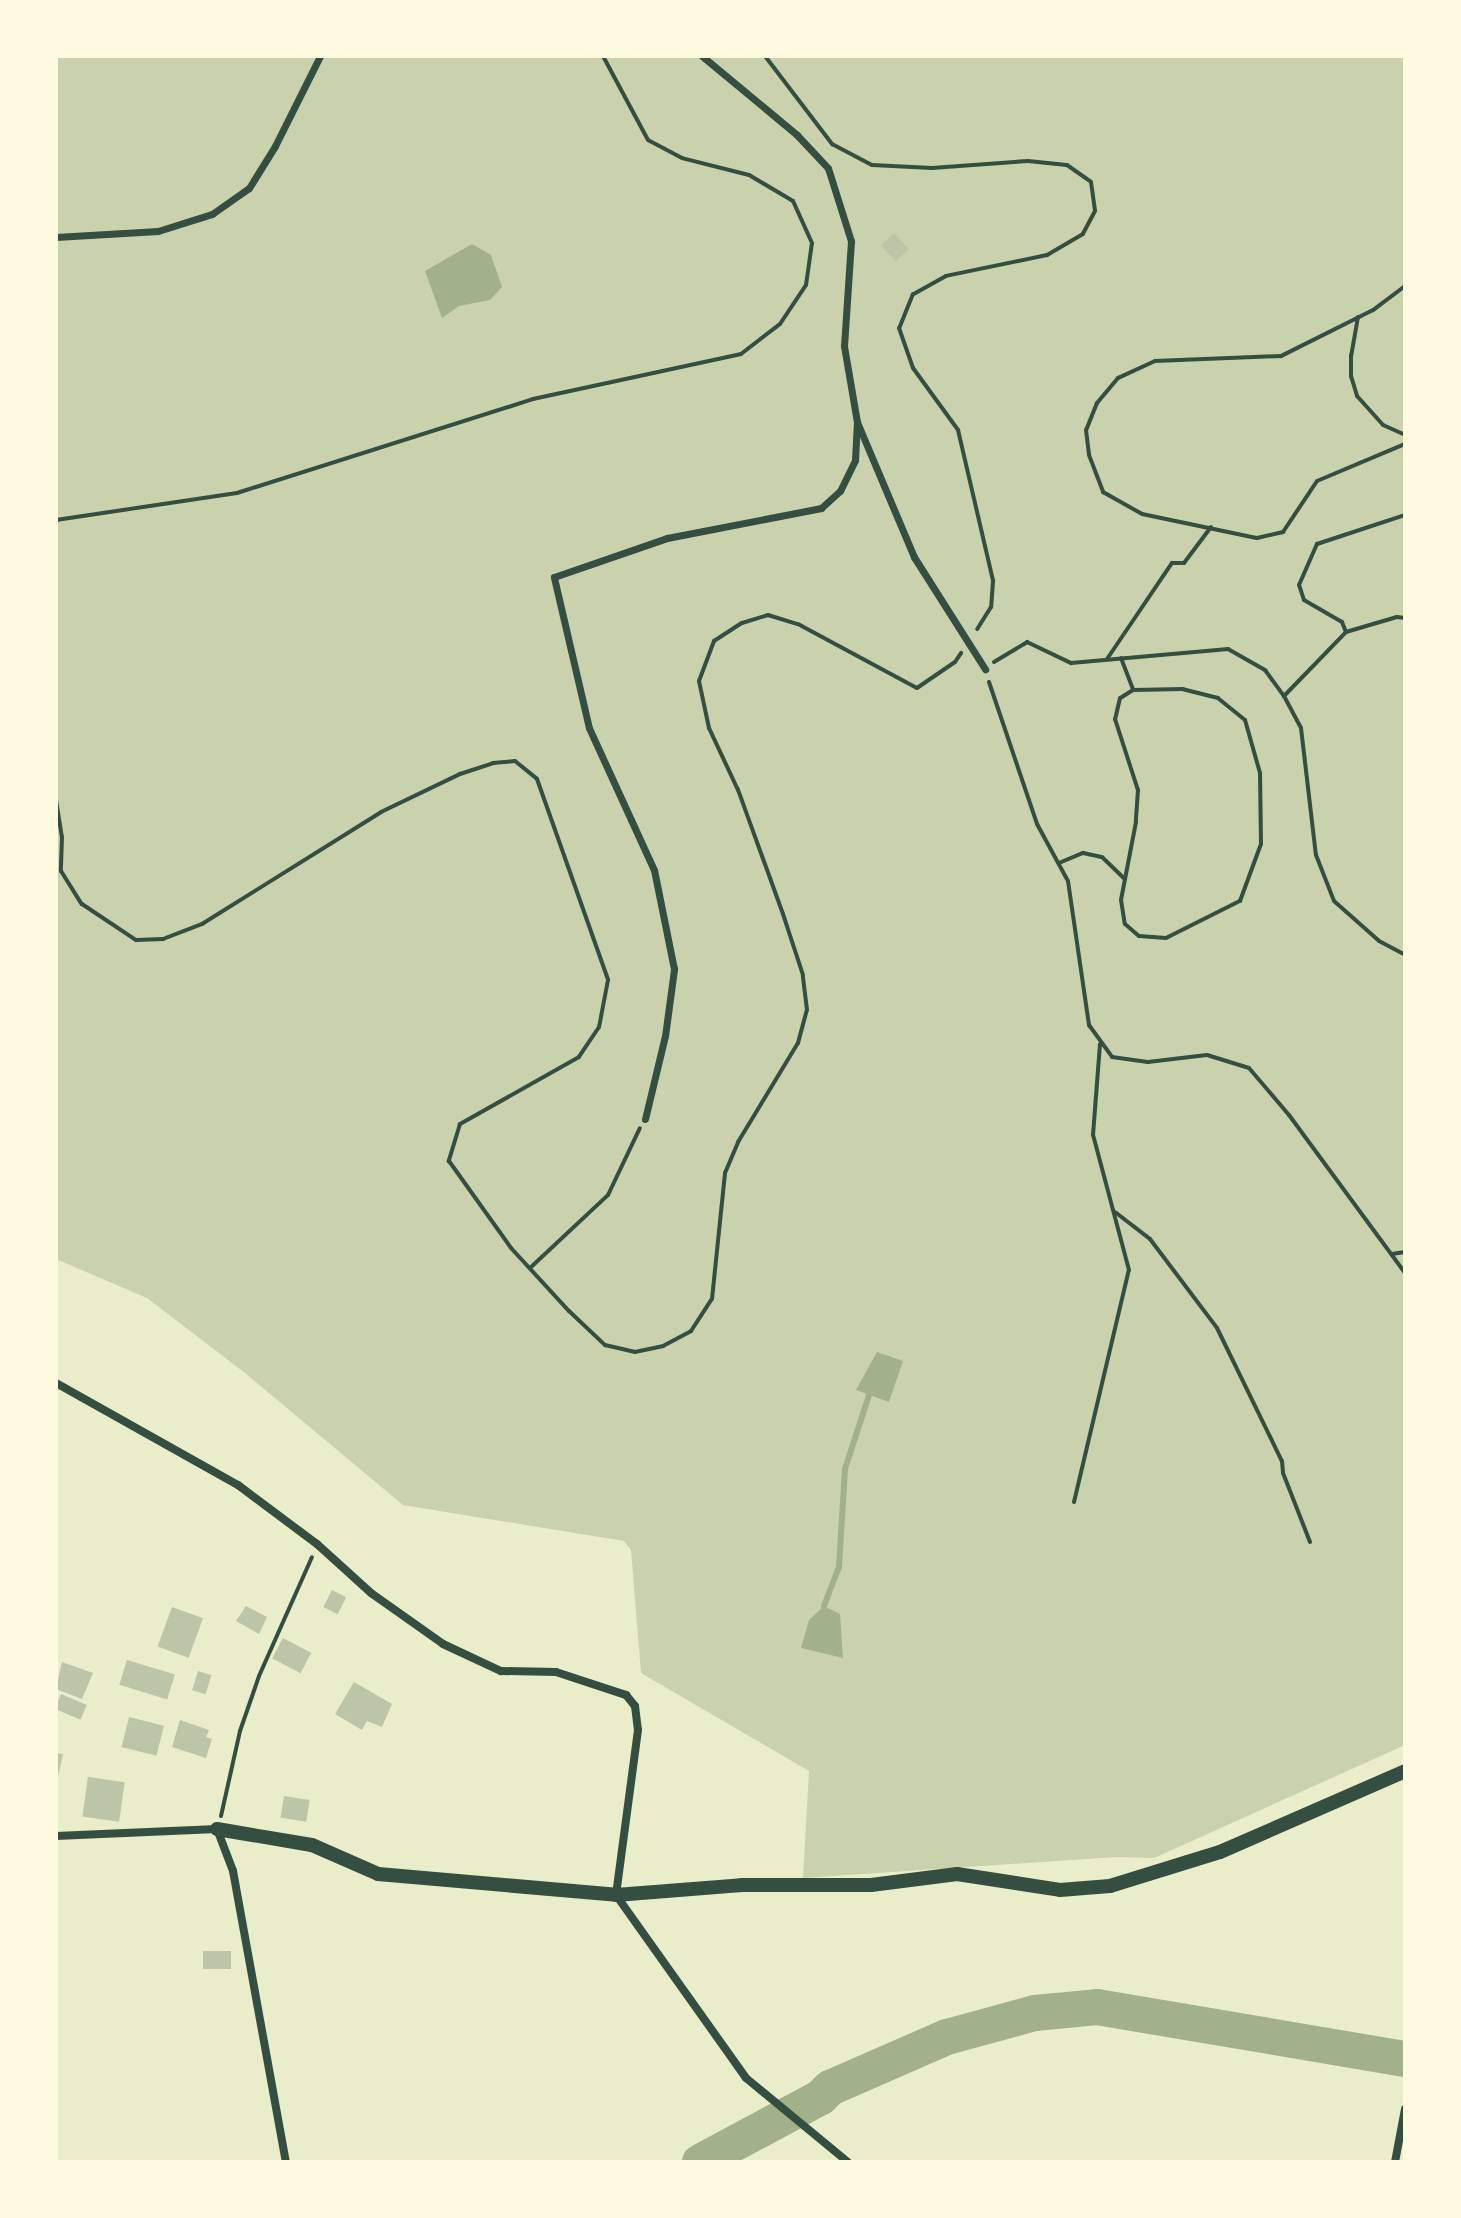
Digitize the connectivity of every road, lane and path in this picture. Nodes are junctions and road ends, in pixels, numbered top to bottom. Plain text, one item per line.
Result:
1 (320, 56) edge
2 (603, 56) edge
3 (702, 56) edge
4 (765, 56) edge
5 (56, 237) edge
6 (1405, 286) edge
7 (1358, 317) junction
8 (857, 422) junction
9 (1405, 435) edge
10 (1405, 444) edge
11 (1405, 515) edge
12 (56, 520) edge
13 (1211, 527) junction
14 (1405, 618) edge
15 (1346, 632) junction
16 (969, 640) dead end
17 (962, 651) dead end
18 (1121, 658) junction
19 (1107, 660) junction
20 (985, 669) junction
21 (1133, 690) junction
22 (1284, 696) junction
23 (56, 800) edge
24 (1058, 863) junction
25 (1125, 879) junction
26 (1405, 955) edge
27 (1100, 1042) junction
28 (645, 1119) joint
29 (1114, 1211) junction
30 (1405, 1252) edge
31 (1392, 1254) junction
32 (530, 1268) junction
33 (1405, 1273) edge
34 (56, 1383) edge
35 (1074, 1502) dead end
36 (1310, 1542) dead end
37 (317, 1544) junction
38 (1405, 1771) edge
39 (217, 1829) junction
40 (56, 1836) edge
41 (616, 1895) junction
42 (1405, 2109) edge
43 (286, 2162) edge
44 (848, 2162) edge
45 (1395, 2162) edge

1 - 5 street
2 - 12 path
3 - 8 street
4 - 16 path
6 - 7 path
7 - 9 path
7 - 13 path
8 - 20 street
8 - 28 street
10 - 13 path
11 - 15 path
13 - 19 path
14 - 15 path
15 - 22 path
17 - 32 path
18 - 19 path
18 - 21 path
18 - 22 path
19 - 20 path
20 - 24 path
21 - 25 path
21 - 25 path
22 - 26 path
23 - 32 path
24 - 25 path
24 - 27 path
27 - 29 path
27 - 31 path
28 - 32 path
29 - 35 path
29 - 36 path
30 - 31 path
31 - 33 path
34 - 37 street
37 - 39 path
37 - 41 street
38 - 41 street
39 - 40 street
39 - 41 street
39 - 43 street
41 - 44 street
42 - 45 street

